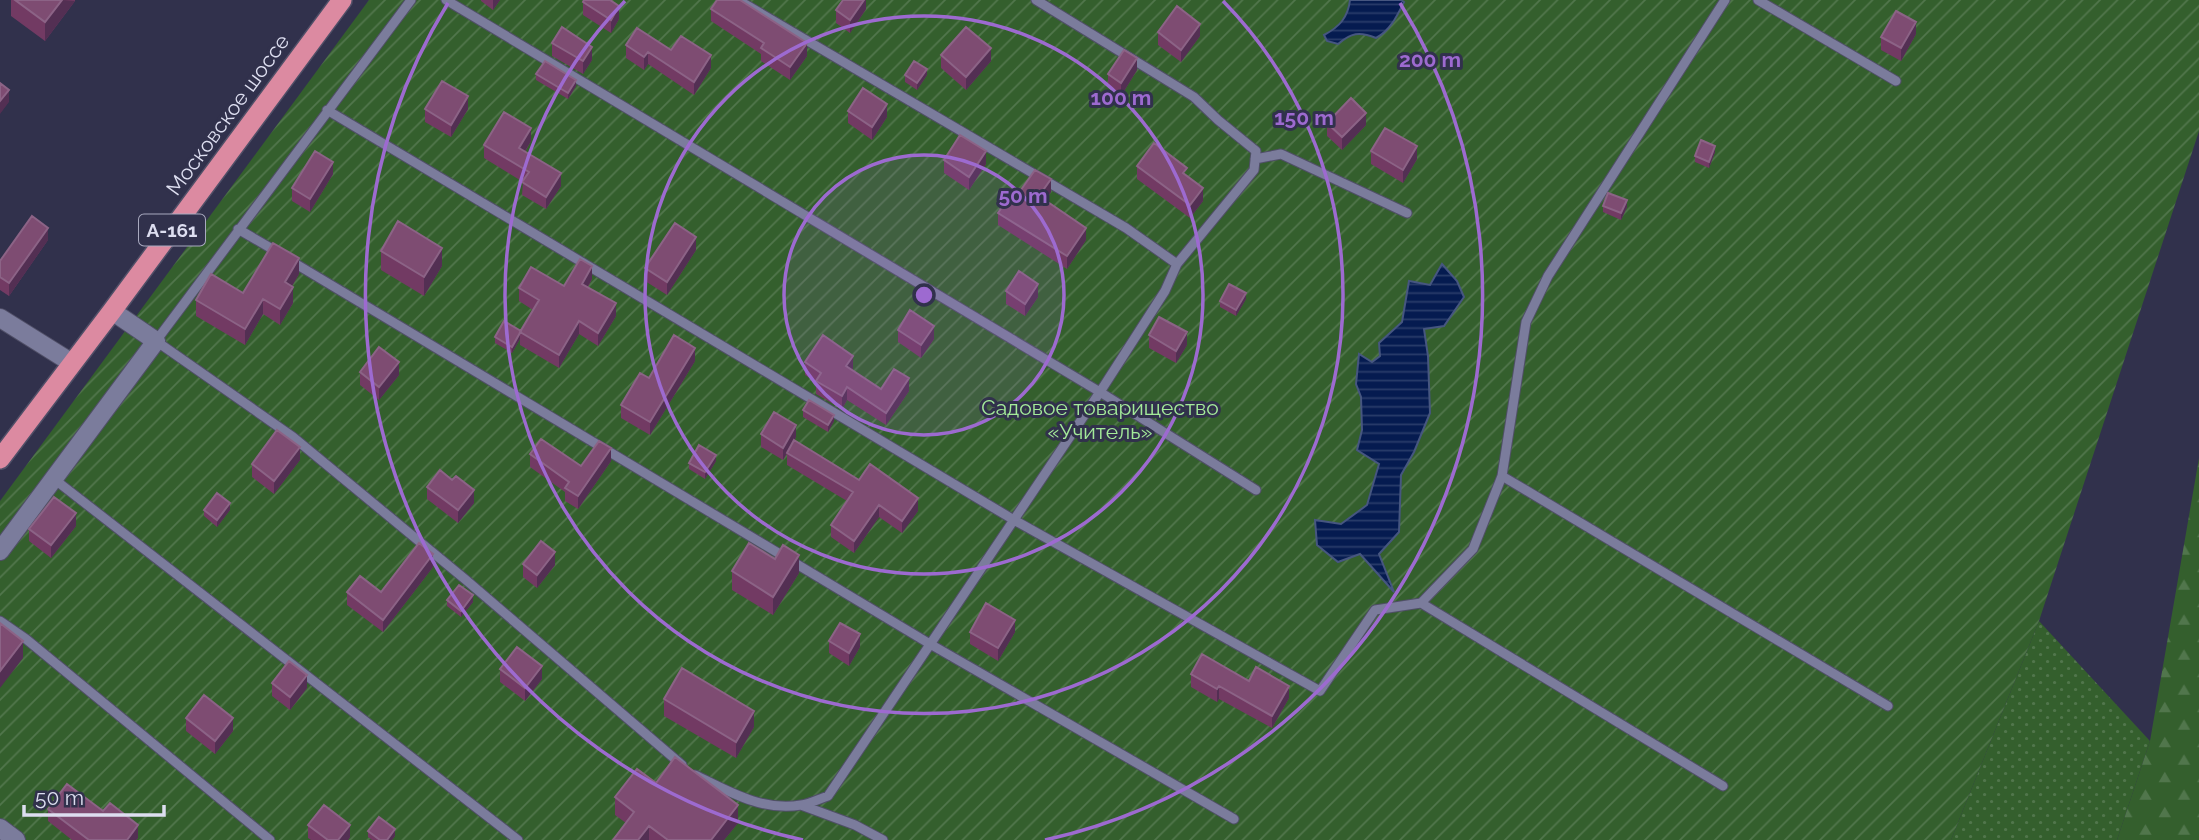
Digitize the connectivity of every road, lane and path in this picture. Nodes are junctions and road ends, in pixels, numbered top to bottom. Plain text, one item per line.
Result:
1 (342, 0) edge
2 (411, 0) edge
3 (446, 0) edge
4 (738, 0) edge
5 (1036, 0) edge
6 (1725, 0) edge
7 (1758, 0) edge
8 (1896, 81) dead end
9 (327, 110) junction
10 (1255, 159) junction
11 (1407, 213) dead end
12 (238, 229) junction
13 (1177, 264) junction
14 (112, 312) junction
15 (0, 318) edge
16 (156, 341) junction
17 (72, 363) junction
18 (1100, 392) junction
19 (0, 459) edge
20 (1502, 476) junction
21 (54, 479) junction
22 (1256, 490) dead end
23 (1014, 520) junction
24 (0, 551) edge
25 (1421, 603) junction
26 (0, 621) edge
27 (930, 644) junction
28 (1888, 706) dead end
29 (1723, 786) dead end
30 (801, 805) junction
31 (1234, 819) dead end
32 (0, 828) edge
33 (16, 840) edge
34 (270, 840) edge
35 (518, 840) edge
36 (883, 840) edge

1 - 14 highway, Московское шоссе / А-161
2 - 9 lane
3 - 18 lane
4 - 13 lane
5 - 10 lane
6 - 20 lane
7 - 8 lane
9 - 12 lane
9 - 23 lane
10 - 11 lane
10 - 13 lane
12 - 16 lane
12 - 27 lane
13 - 18 lane
14 - 16 street
14 - 17 highway, Московское шоссе / А-161
15 - 17 street
16 - 21 street
16 - 30 lane
17 - 19 highway, Московское шоссе / А-161
18 - 22 lane
18 - 23 lane
20 - 25 lane
20 - 28 lane
21 - 24 street
21 - 35 lane
23 - 25 lane
23 - 27 lane
25 - 29 lane
26 - 34 lane
27 - 30 lane
27 - 31 lane
30 - 36 lane
32 - 33 street

